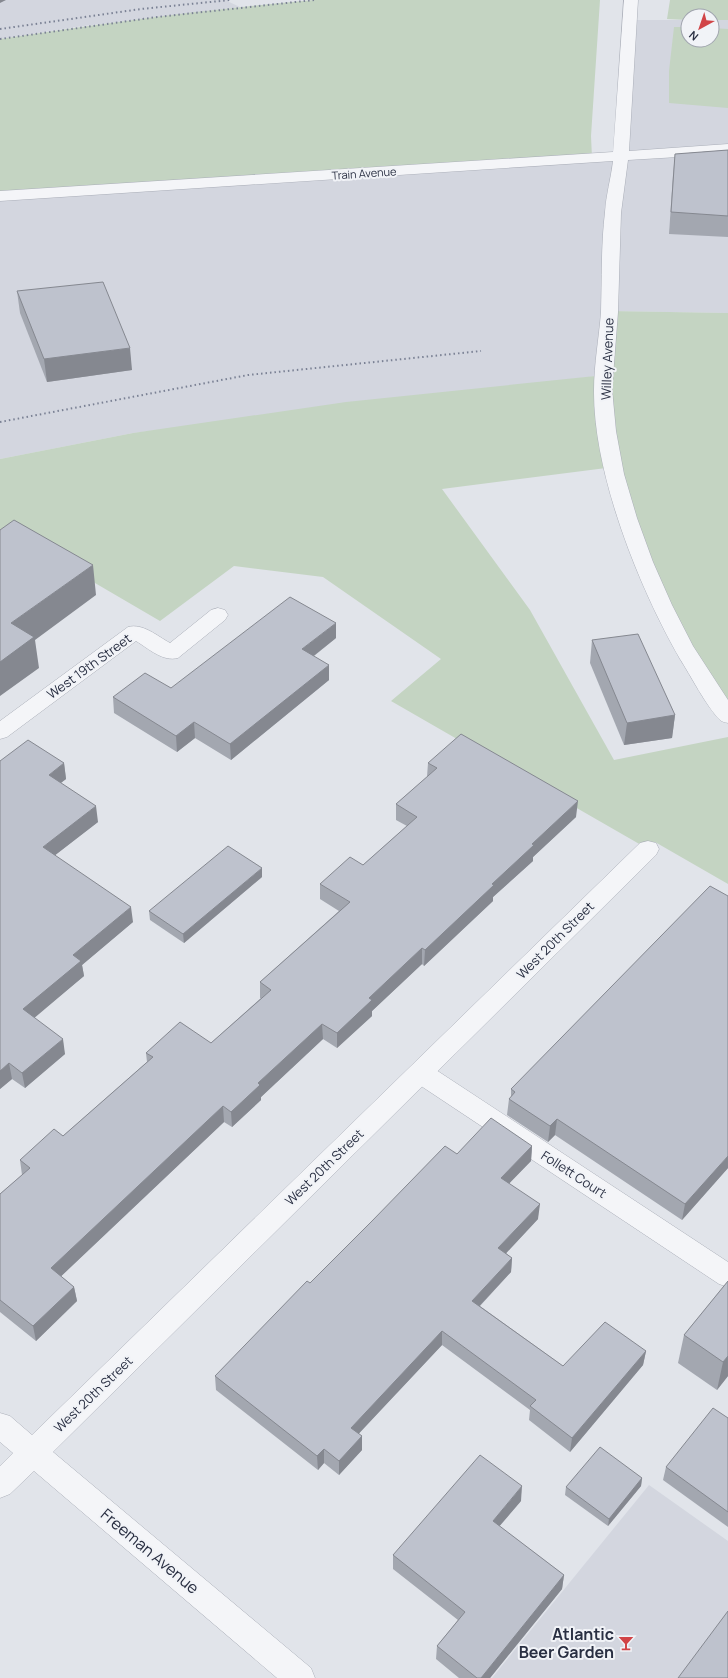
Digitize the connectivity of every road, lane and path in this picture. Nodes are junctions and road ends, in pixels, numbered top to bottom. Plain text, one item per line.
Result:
1 (631, 0) edge
2 (728, 149) edge
3 (620, 157) junction
4 (0, 196) edge
5 (218, 616) dead end
6 (728, 716) edge
7 (0, 732) edge
8 (648, 849) dead end
9 (420, 1073) junction
10 (728, 1276) edge
11 (0, 1425) edge
12 (33, 1453) junction
13 (0, 1486) edge
14 (300, 1678) edge

1 - 3 street, Willey Avenue
2 - 3 street, Train Avenue
3 - 4 street, Train Avenue
3 - 6 street, Willey Avenue
5 - 7 street, West 19th Street
8 - 9 street, West 20th Street
9 - 10 street, Follett Court
9 - 12 street, West 20th Street
11 - 12 street, Freeman Avenue
12 - 13 street, West 20th Street
12 - 14 street, Freeman Avenue

